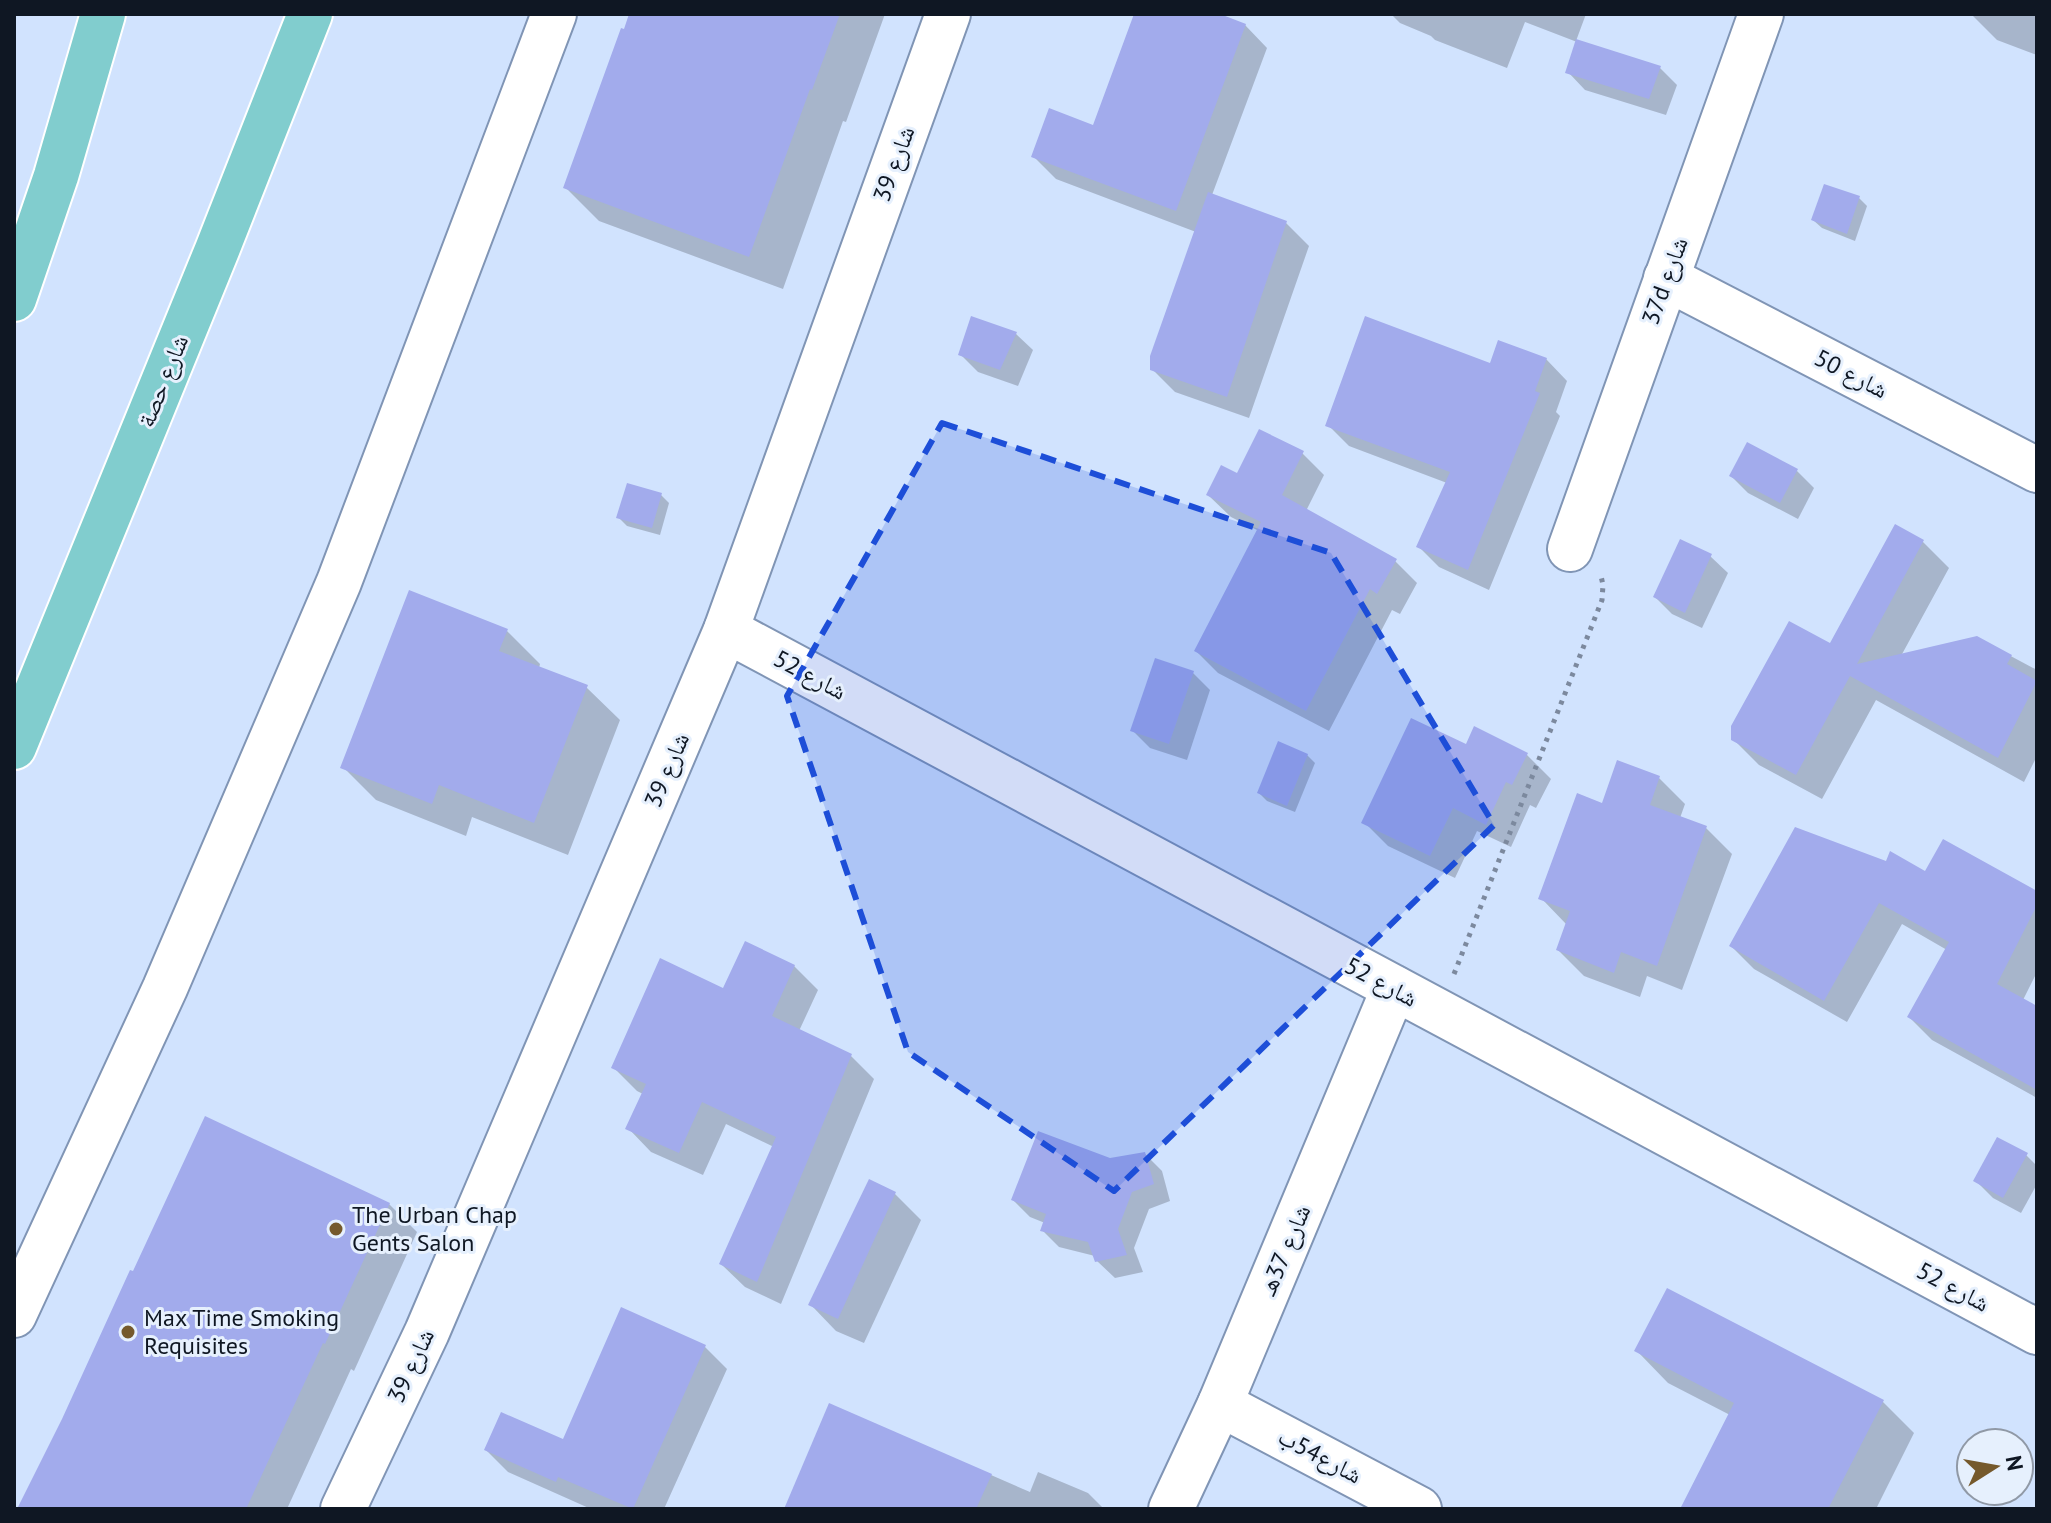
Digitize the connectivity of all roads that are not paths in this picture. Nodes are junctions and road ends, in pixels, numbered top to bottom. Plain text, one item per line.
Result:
1 (310, 14) edge
2 (554, 14) edge
3 (948, 14) edge
4 (1761, 14) edge
5 (102, 20) edge
6 (1666, 278) junction
7 (14, 299) edge
8 (2037, 470) edge
9 (1572, 542) road end
10 (726, 630) junction
11 (14, 747) edge
12 (1394, 988) junction
13 (14, 1315) edge
14 (2037, 1332) edge
15 (1220, 1404) junction
16 (343, 1509) edge
17 (1171, 1509) edge
18 (1419, 1509) edge

1 - 11 main road, شارع حصة
2 - 13 street
3 - 10 street, شارع 39
4 - 6 street, 37d شارع
5 - 7 main road
6 - 8 street, شارع 50
6 - 9 street, 37d شارع
10 - 12 street, شارع 52
10 - 16 street, شارع 39
12 - 14 street, شارع 52
12 - 15 street, شارع 37هـ
15 - 17 street, شارع 37هـ
15 - 18 street, شارع54ب

